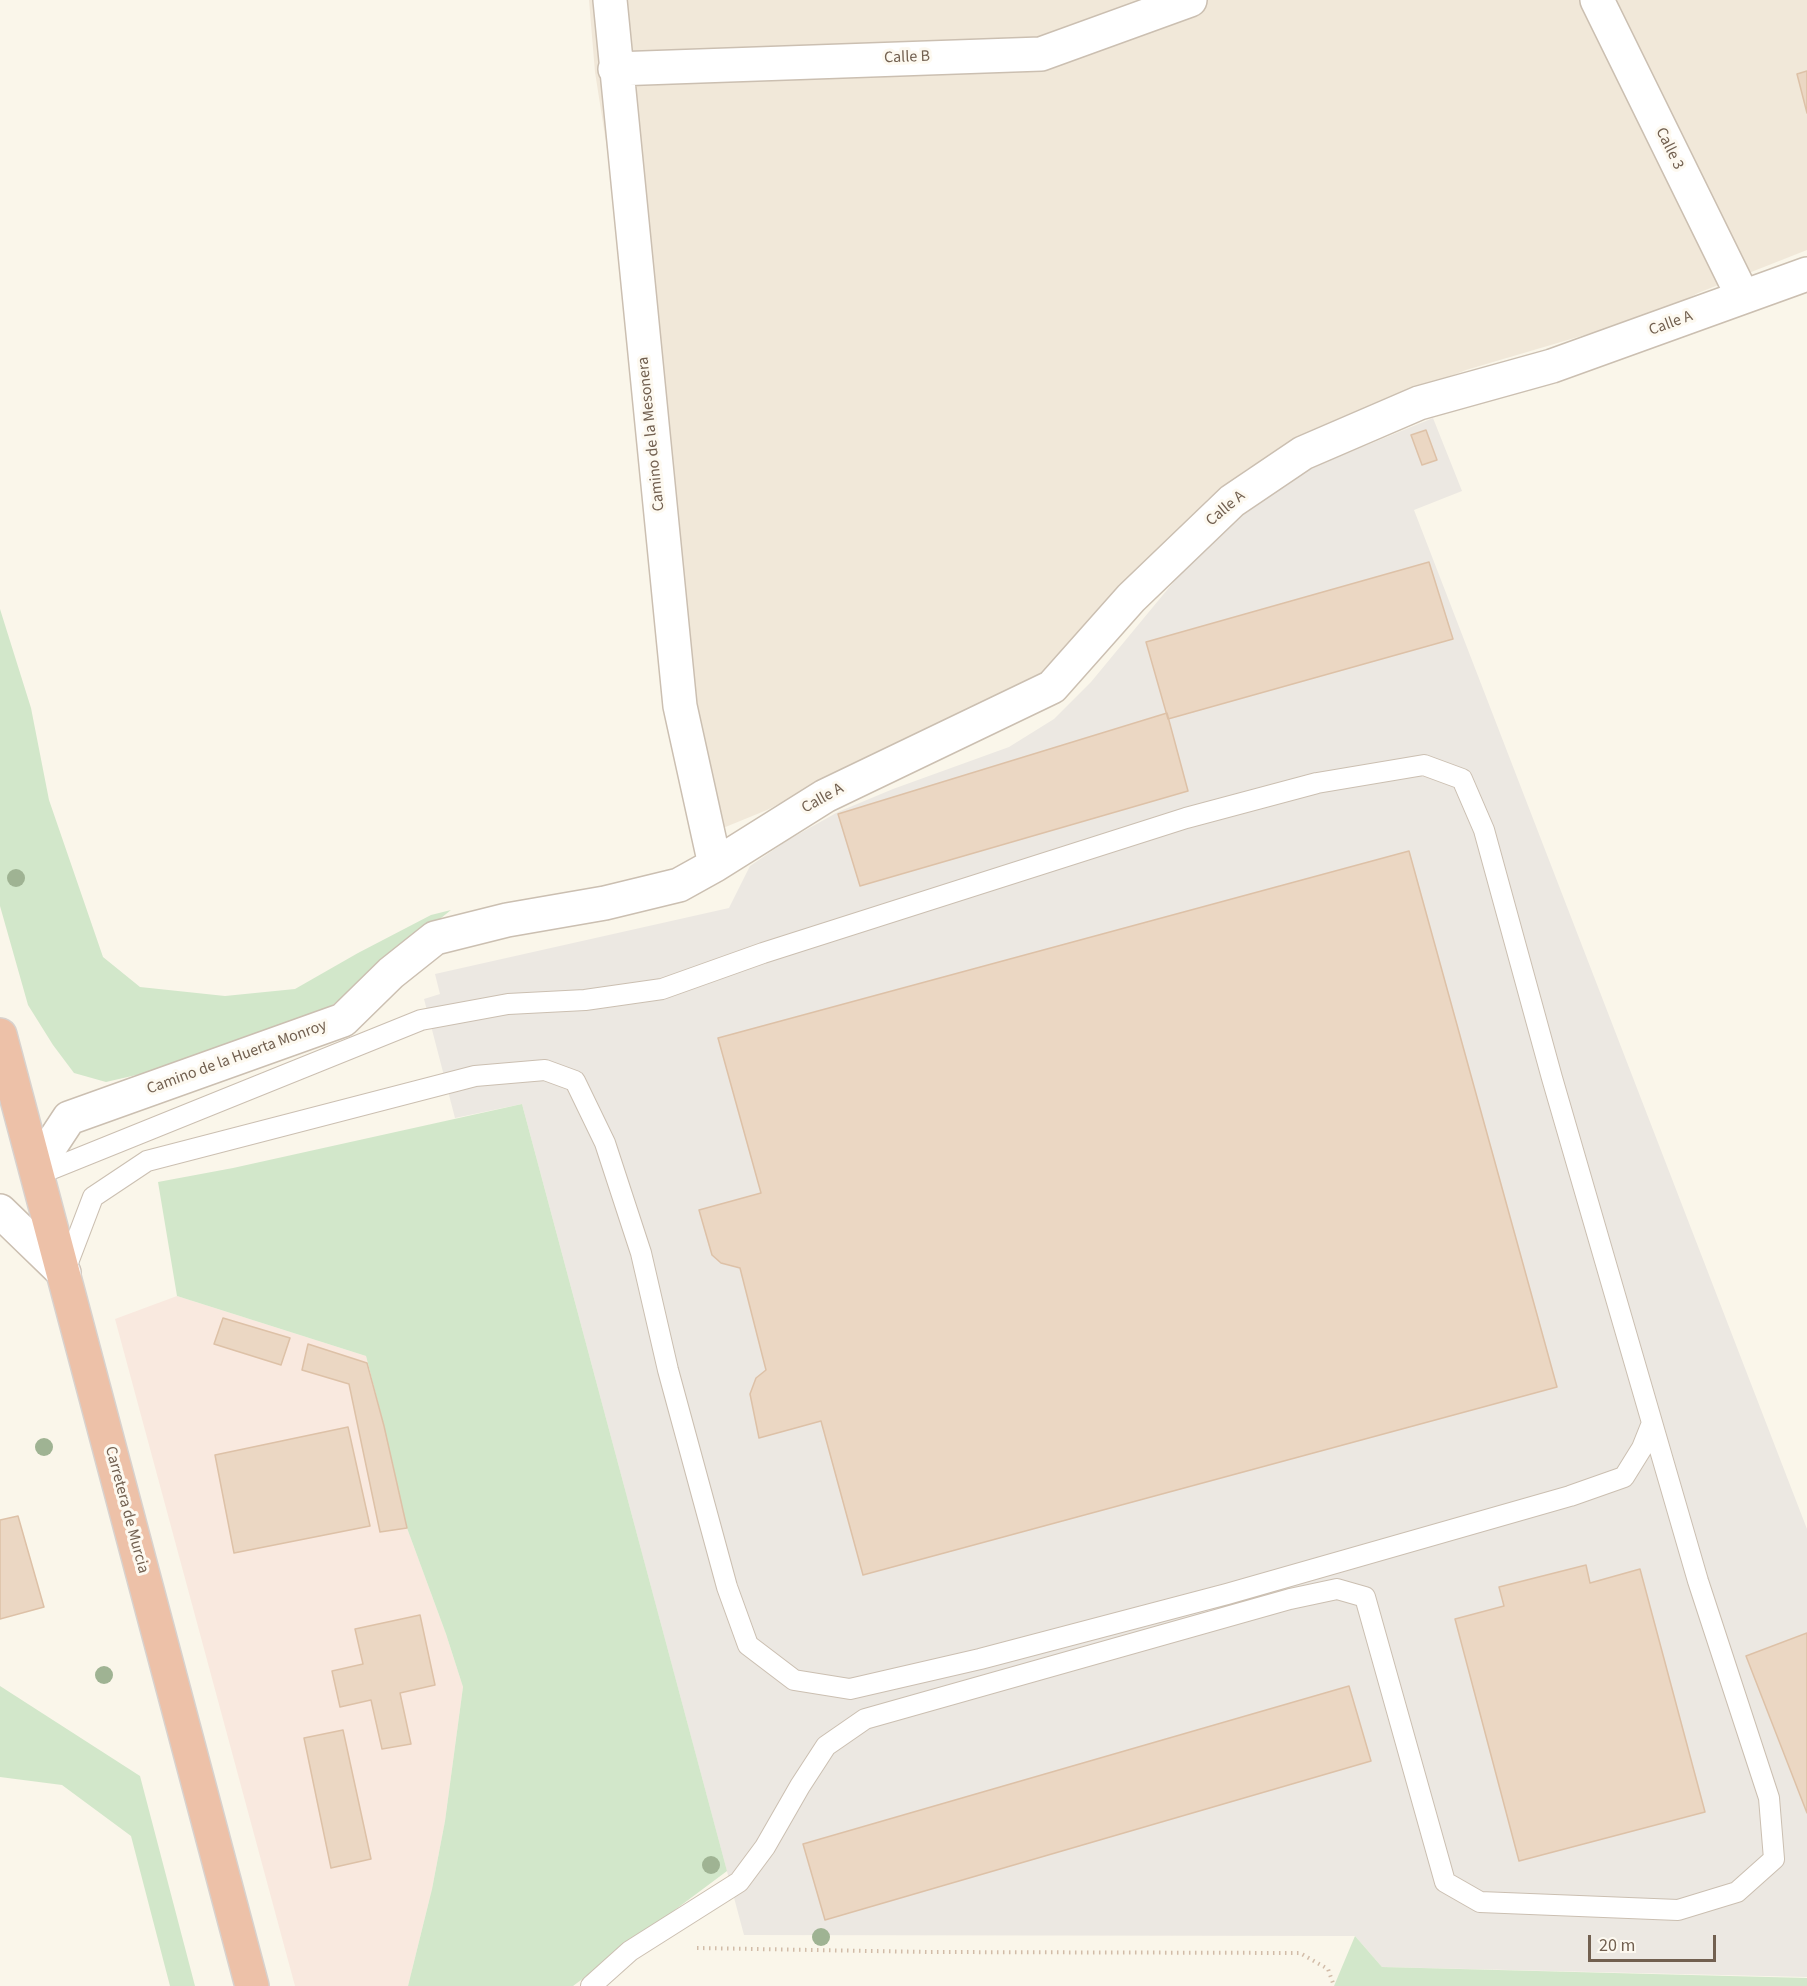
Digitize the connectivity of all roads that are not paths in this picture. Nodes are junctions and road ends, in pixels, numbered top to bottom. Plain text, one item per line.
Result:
1 (610, 0) edge
2 (1190, 0) edge
3 (1597, 0) edge
4 (615, 69) junction
5 (1807, 274) edge
6 (1743, 297) junction
7 (715, 865) junction
8 (0, 1035) edge
9 (37, 1172) junction
10 (0, 1211) edge
11 (64, 1273) junction
12 (1652, 1423) junction
13 (252, 1986) edge
14 (591, 1986) edge

1 - 4 street, Camino de la Mesonera
2 - 4 street, Calle B
3 - 6 street, Calle 3
4 - 7 street, Camino de la Mesonera
5 - 6 street, Calle A
6 - 7 street, Calle A
7 - 9 street, Camino de la Huerta Monroy
8 - 9 highway, Carretera de Murcia
9 - 11 highway, Carretera de Murcia
9 - 12 lane
10 - 11 street
11 - 12 lane
11 - 13 highway, Carretera de Murcia
12 - 14 lane

